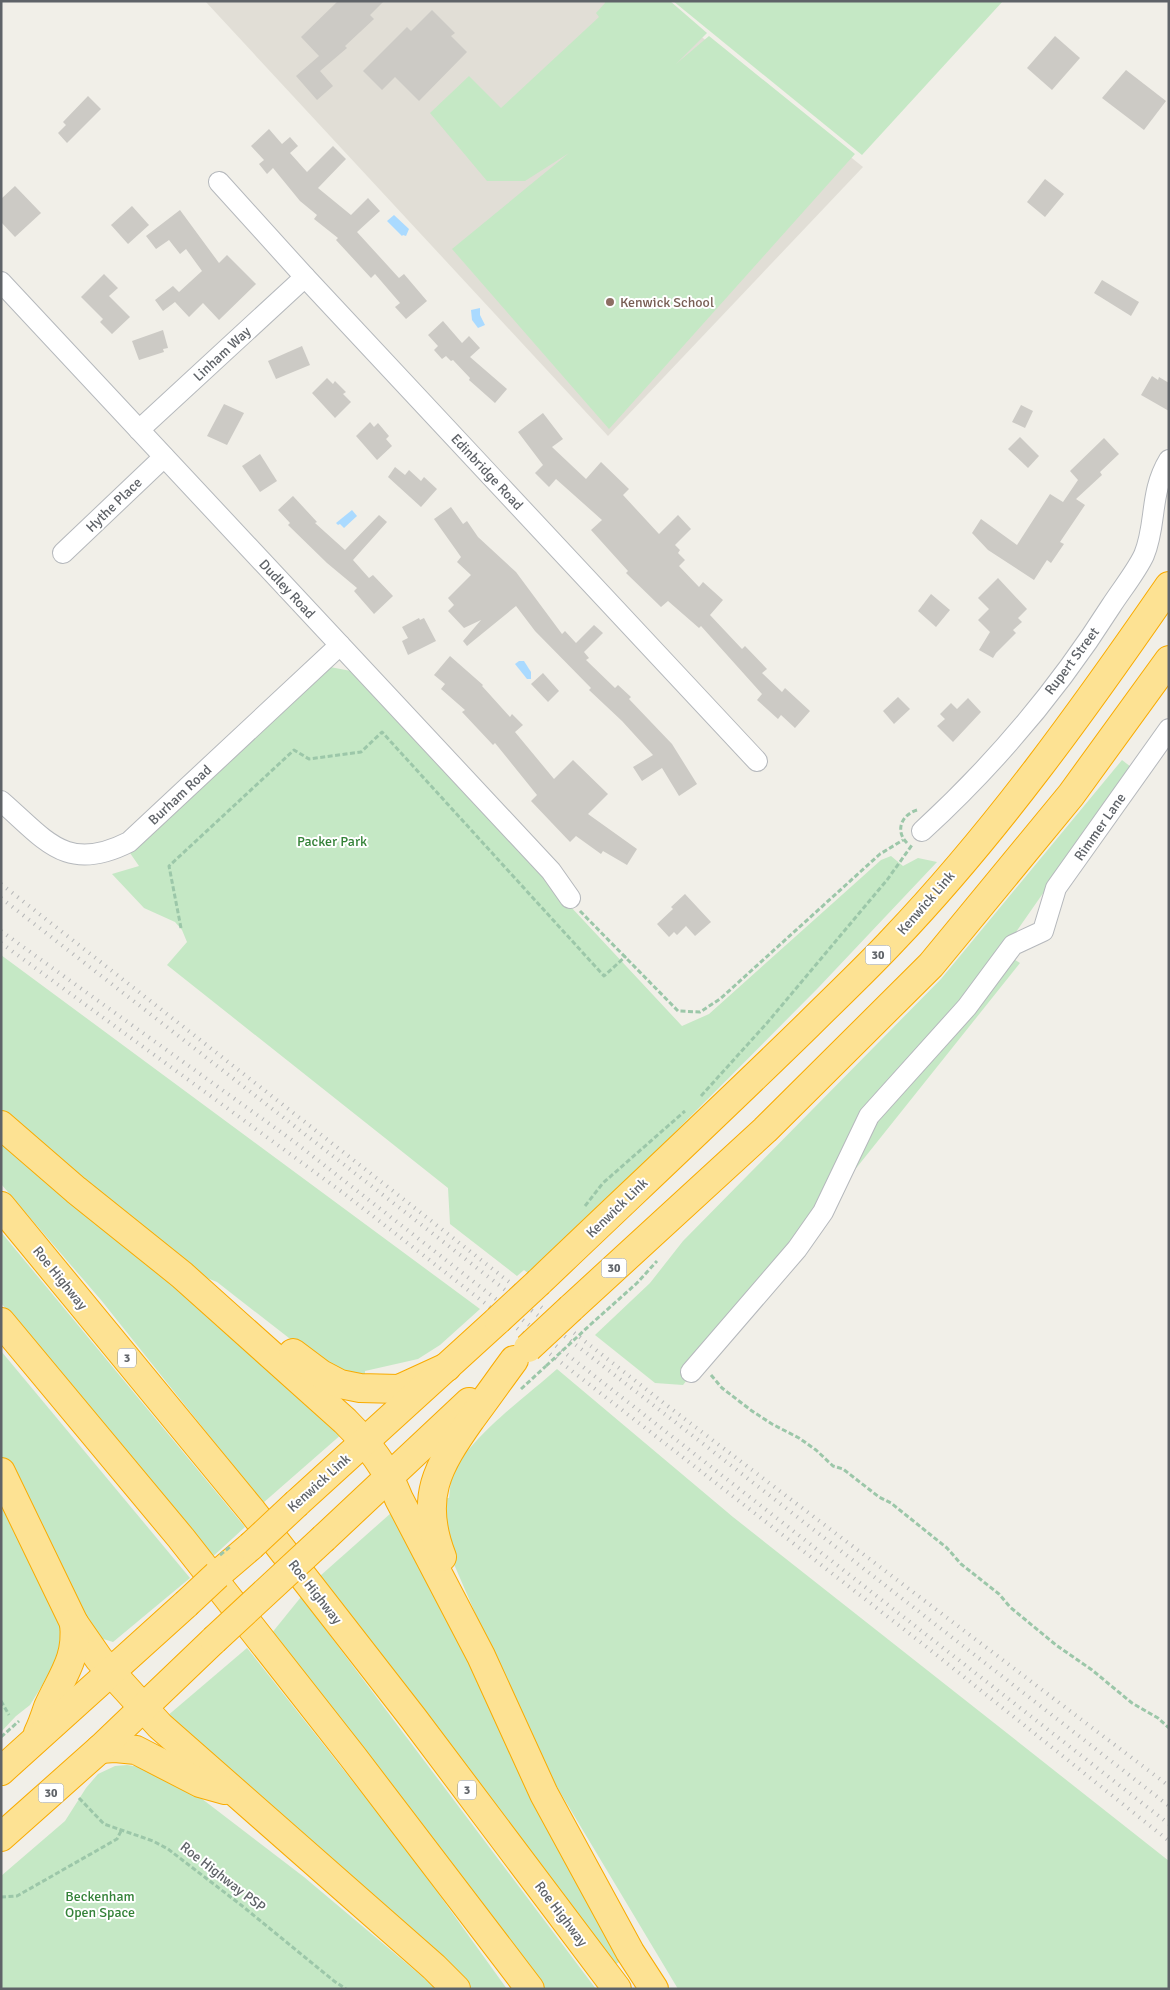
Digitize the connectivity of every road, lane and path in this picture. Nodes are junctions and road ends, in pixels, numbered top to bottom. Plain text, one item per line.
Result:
1 (219, 182) dead end
2 (305, 277) junction
3 (1, 282) edge
4 (139, 430) junction
5 (164, 457) junction
6 (1169, 460) edge
7 (63, 553) dead end
8 (1169, 586) edge
9 (340, 645) junction
10 (1169, 660) edge
11 (1169, 729) edge
12 (757, 761) dead end
13 (1, 801) edge
14 (923, 809) dead end
15 (916, 839) junction
16 (904, 840) junction
17 (570, 898) joint
18 (181, 928) dead end
19 (626, 956) junction
20 (694, 1103) dead end
21 (687, 1109) dead end
22 (1, 1125) edge
23 (1, 1206) edge
24 (580, 1212) dead end
25 (182, 1275) junction
26 (580, 1317) junction
27 (1, 1322) edge
28 (529, 1358) junction
29 (447, 1367) junction
30 (695, 1367) joint
31 (365, 1441) junction
32 (1, 1472) edge
33 (390, 1476) junction
34 (74, 1623) junction
35 (481, 1656) junction
36 (110, 1672) junction
37 (1, 1702) edge
38 (142, 1708) junction
39 (9, 1715) dead end
40 (1169, 1728) edge
41 (36, 1739) junction
42 (100, 1749) junction
43 (1, 1771) edge
44 (236, 1793) junction
45 (79, 1798) dead end
46 (121, 1831) junction
47 (1, 1837) edge
48 (1, 1897) edge
49 (346, 1989) edge
50 (456, 1989) edge
51 (530, 1989) edge
52 (617, 1989) edge
53 (654, 1989) edge

1 - 2 street, Edinbridge Road
2 - 4 street, Linham Way
2 - 12 street, Edinbridge Road
3 - 4 street, Dudley Road
4 - 5 street, Dudley Road
5 - 7 street, Hythe Place
5 - 9 street, Dudley Road
6 - 15 street, Rupert Street
8 - 29 highway, Kenwick Link / 30, bridge
9 - 13 street, Burham Road
9 - 17 street, Dudley Road
10 - 26 highway, 30
11 - 30 street, Rimmer Lane
14 - 16 path
15 - 16 path
15 - 20 path
16 - 19 path
17 - 19 path
18 - 19 path
21 - 24 path
22 - 25 highway
23 - 52 highway, Roe Highway / 3
25 - 29 highway
25 - 31 highway
26 - 28 highway, 30, bridge
26 - 28 path, bridge
27 - 51 highway
28 - 33 highway, 30
28 - 35 highway
29 - 31 highway, Kenwick Link / 30
30 - 40 path
31 - 33 highway
31 - 36 highway, Kenwick Link / 30, bridge
32 - 34 highway
33 - 35 highway
33 - 38 highway, 30, bridge
34 - 36 highway
34 - 41 highway
35 - 53 highway
36 - 38 highway
36 - 41 highway, Kenwick Link / 30
37 - 39 path
38 - 42 highway, 30
38 - 44 highway
41 - 43 highway, Kenwick Link / 30
42 - 44 highway
42 - 47 highway, 30
44 - 50 highway
45 - 46 path, Roe Highway PSP
46 - 48 path
46 - 49 path, Roe Highway PSP

